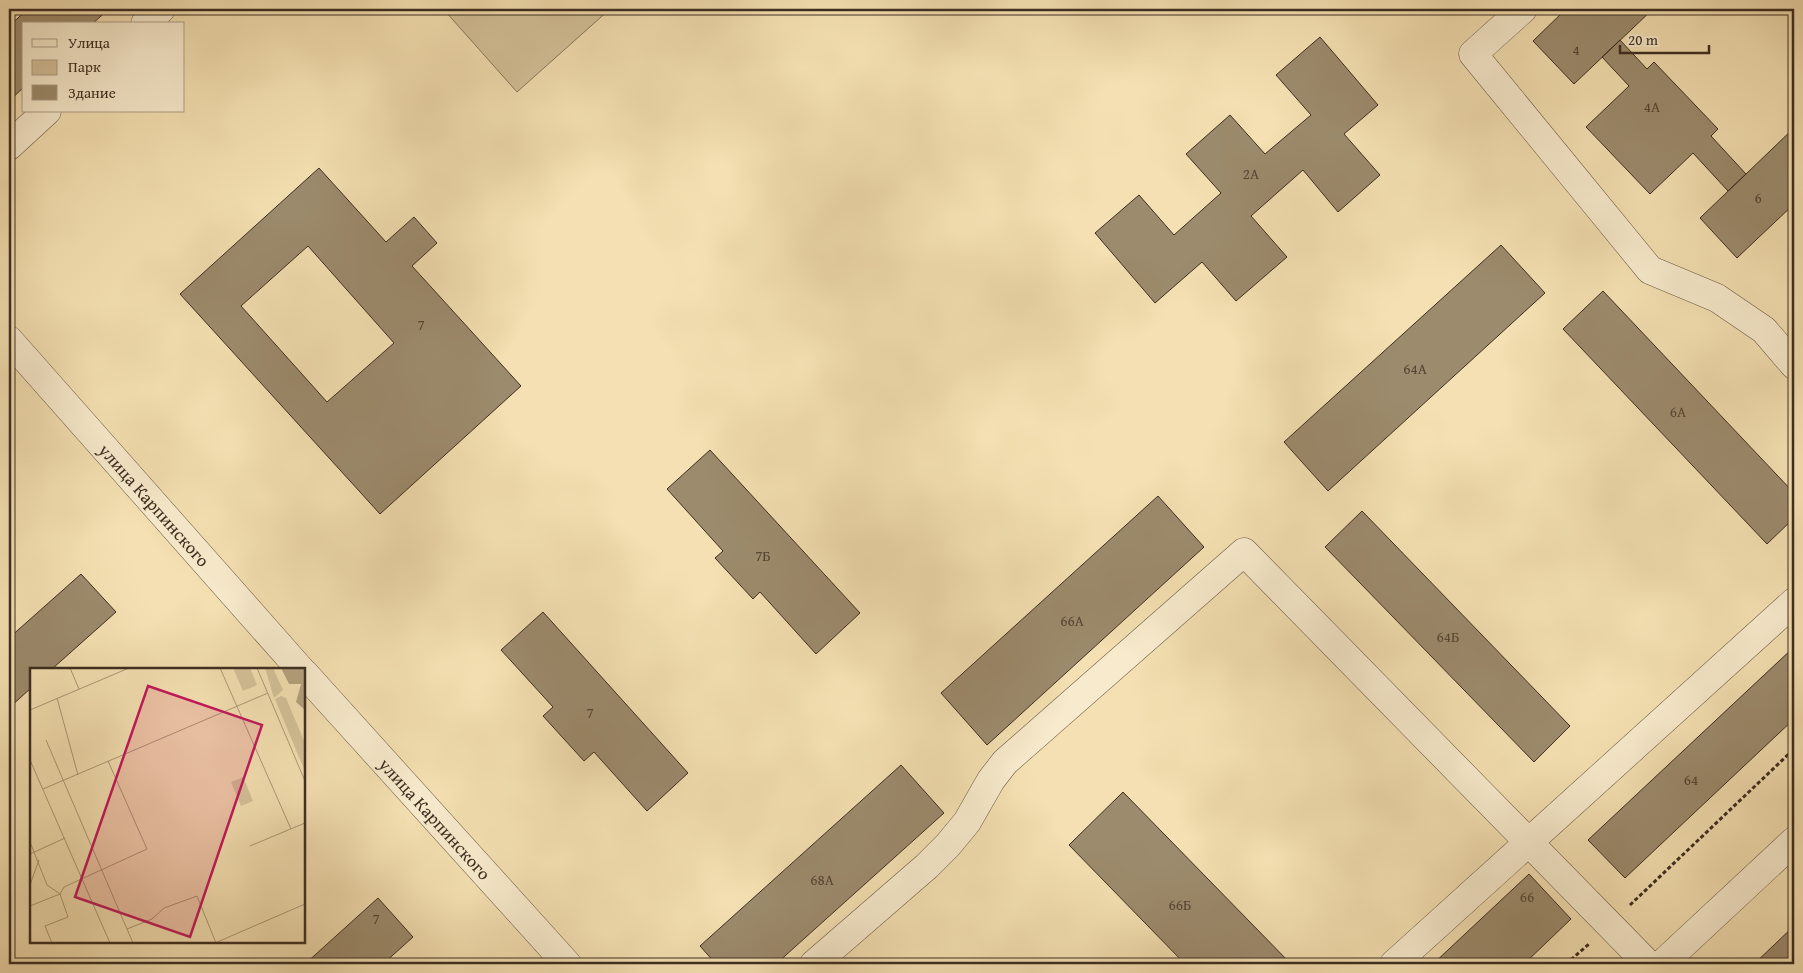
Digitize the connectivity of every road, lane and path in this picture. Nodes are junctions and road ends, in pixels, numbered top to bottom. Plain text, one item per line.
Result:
1 (161, 9) edge
2 (1523, 9) edge
3 (146, 22) edge
4 (46, 112) edge
5 (9, 146) edge
6 (9, 340) edge
7 (1794, 365) edge
8 (1794, 602) edge
9 (299, 668) edge
10 (305, 674) edge
11 (1794, 749) edge
12 (1794, 841) edge
13 (1529, 843) junction
14 (1610, 925) junction
15 (567, 964) edge
16 (814, 964) edge
17 (1394, 964) edge
18 (1566, 964) edge
19 (1648, 964) edge
20 (1662, 964) edge

1 - 3 street
2 - 7 street
4 - 5 street
6 - 9 street, улица Карпинского
8 - 13 street
10 - 15 street, улица Карпинского
11 - 14 path
12 - 20 street
13 - 14 street
13 - 16 street
13 - 17 street
14 - 18 path
14 - 19 street

